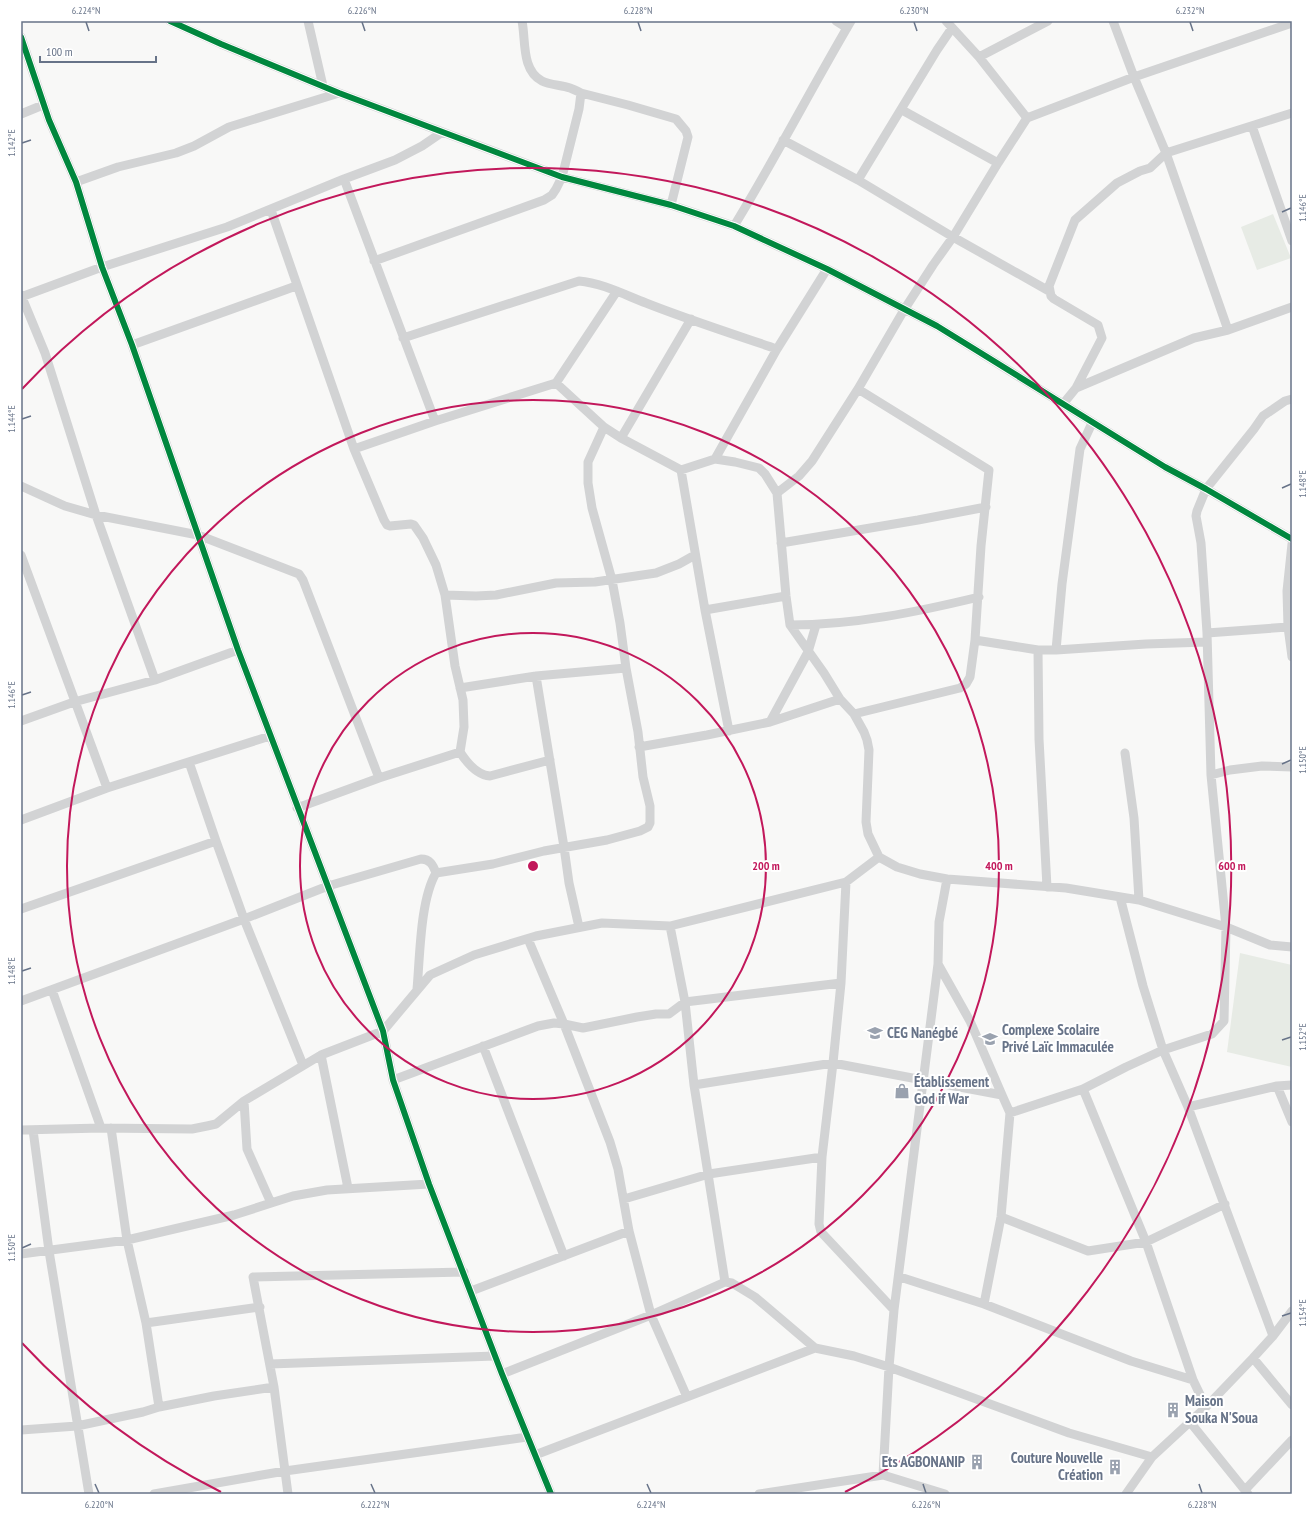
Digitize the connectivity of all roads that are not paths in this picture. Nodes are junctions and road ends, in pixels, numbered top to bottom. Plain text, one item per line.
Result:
1 (170, 21) edge
2 (308, 21) edge
3 (522, 21) edge
4 (836, 21) edge
5 (1048, 21) edge
6 (1113, 21) edge
7 (1292, 23) edge
8 (849, 24) edge
9 (949, 24) edge
10 (1035, 24) edge
11 (21, 37) edge
12 (979, 57) junction
13 (1134, 78) junction
14 (323, 86) junction
15 (339, 93) junction
16 (581, 93) junction
17 (43, 105) junction
18 (902, 110) junction
19 (1292, 113) edge
20 (21, 114) edge
21 (1027, 118) junction
22 (1252, 126) junction
23 (441, 133) junction
24 (783, 140) junction
25 (1166, 153) junction
26 (998, 163) junction
27 (562, 177) junction
28 (344, 179) junction
29 (858, 180) junction
30 (76, 182) junction
31 (671, 205) junction
32 (271, 210) junction
33 (734, 226) junction
34 (953, 237) junction
35 (1292, 240) edge
36 (374, 261) junction
37 (102, 267) junction
38 (827, 269) junction
39 (296, 286) junction
40 (617, 291) junction
41 (1049, 291) junction
42 (21, 296) edge
43 (1292, 307) edge
44 (904, 310) junction
45 (691, 319) junction
46 (1228, 330) junction
47 (403, 338) junction
48 (132, 345) junction
49 (777, 349) junction
50 (556, 383) junction
51 (1076, 388) junction
52 (858, 389) junction
53 (1292, 399) edge
54 (1063, 404) junction
55 (436, 420) junction
56 (1092, 423) junction
57 (604, 427) junction
58 (621, 438) junction
59 (354, 449) junction
60 (715, 459) junction
61 (681, 470) junction
62 (21, 486) edge
63 (1206, 489) junction
64 (777, 493) junction
65 (986, 507) junction
66 (96, 515) junction
67 (198, 535) junction
68 (1292, 539) edge
69 (781, 543) junction
70 (1292, 544) edge
71 (21, 555) edge
72 (695, 555) junction
73 (612, 580) junction
74 (445, 595) junction
75 (786, 596) junction
76 (979, 598) junction
77 (705, 610) junction
78 (790, 625) junction
79 (816, 625) junction
80 (1290, 629) edge
81 (1206, 633) junction
82 (975, 640) junction
83 (1207, 642) junction
84 (238, 650) junction
85 (1038, 650) junction
86 (1056, 650) junction
87 (808, 652) junction
88 (1292, 657) edge
89 (626, 668) junction
90 (536, 676) junction
91 (155, 680) junction
92 (460, 688) junction
93 (840, 700) junction
94 (74, 702) junction
95 (854, 714) junction
96 (21, 721) edge
97 (770, 722) junction
98 (729, 731) junction
99 (270, 736) junction
100 (639, 746) junction
101 (460, 752) junction
102 (1125, 753) dead end
103 (550, 760) junction
104 (189, 762) junction
105 (1292, 767) edge
106 (1211, 775) junction
107 (379, 778) junction
108 (107, 788) junction
109 (297, 808) junction
110 (21, 820) edge
111 (216, 842) junction
112 (564, 847) junction
113 (878, 857) junction
114 (436, 873) junction
115 (947, 879) junction
116 (846, 882) junction
117 (328, 886) junction
118 (1047, 887) junction
119 (1120, 897) junction
120 (1139, 900) junction
121 (21, 909) edge
122 (244, 919) junction
123 (670, 926) junction
124 (579, 927) junction
125 (1226, 927) junction
126 (528, 939) junction
127 (1292, 948) edge
128 (938, 964) junction
129 (841, 983) junction
130 (417, 989) junction
131 (52, 990) junction
132 (21, 1001) edge
133 (685, 1002) junction
134 (564, 1024) junction
135 (383, 1030) junction
136 (483, 1046) junction
137 (1163, 1050) junction
138 (321, 1055) junction
139 (834, 1063) junction
140 (303, 1065) junction
141 (923, 1079) junction
142 (393, 1080) junction
143 (694, 1085) junction
144 (1292, 1085) edge
145 (1278, 1086) junction
146 (1083, 1089) junction
147 (1002, 1095) junction
148 (244, 1102) junction
149 (1188, 1107) junction
150 (1010, 1113) junction
151 (1292, 1122) edge
152 (101, 1128) junction
153 (111, 1128) junction
154 (21, 1130) edge
155 (33, 1130) junction
156 (822, 1157) junction
157 (709, 1174) junction
158 (429, 1184) junction
159 (348, 1188) junction
160 (624, 1199) junction
161 (271, 1203) junction
162 (1226, 1204) junction
163 (1001, 1217) junction
164 (629, 1231) junction
165 (127, 1240) junction
166 (1146, 1242) junction
167 (49, 1251) junction
168 (21, 1254) edge
169 (564, 1256) junction
170 (464, 1272) junction
171 (900, 1277) junction
172 (725, 1282) junction
173 (471, 1291) junction
174 (984, 1304) junction
175 (260, 1307) junction
176 (894, 1310) junction
177 (1292, 1311) edge
178 (651, 1315) junction
179 (146, 1324) junction
180 (1273, 1336) junction
181 (815, 1348) junction
182 (495, 1356) junction
183 (1253, 1358) junction
184 (270, 1364) junction
185 (889, 1367) junction
186 (502, 1374) junction
187 (1193, 1380) junction
188 (274, 1388) junction
189 (687, 1397) junction
190 (1292, 1405) edge
191 (159, 1407) junction
192 (1206, 1407) junction
193 (1190, 1422) junction
194 (77, 1426) junction
195 (21, 1430) edge
196 (527, 1437) junction
197 (1292, 1440) edge
198 (535, 1455) junction
199 (1152, 1457) junction
200 (285, 1471) junction
201 (883, 1475) junction
202 (1246, 1492) edge
203 (89, 1494) edge
204 (154, 1494) edge
205 (288, 1494) edge
206 (551, 1494) edge
207 (758, 1494) edge
208 (945, 1494) edge
209 (1126, 1494) edge

1 - 14 street
2 - 14 street
3 - 16 street
4 - 8 street
5 - 10 street
6 - 13 street
7 - 13 street
8 - 24 street
9 - 12 street
9 - 18 street
10 - 12 street
11 - 17 street
12 - 21 street
13 - 21 street
13 - 25 street
14 - 15 street
15 - 23 street
15 - 30 street
16 - 27 street
16 - 31 street
17 - 20 street
17 - 30 street
18 - 26 street
18 - 29 street
19 - 22 street
21 - 26 street
22 - 25 street
22 - 35 street
23 - 27 street
23 - 28 street
24 - 29 street
24 - 33 street
25 - 41 street
25 - 46 street
26 - 34 street
27 - 31 street
27 - 36 street
28 - 32 street
28 - 36 street
29 - 34 street
30 - 37 street
31 - 33 street
32 - 37 street
32 - 39 street
33 - 38 street
34 - 41 street
34 - 44 street
36 - 47 street
37 - 42 street
37 - 48 street
38 - 44 street
38 - 49 street
39 - 48 street
39 - 59 street
40 - 45 street
40 - 47 street
40 - 50 street
41 - 51 street
42 - 66 street
43 - 46 street
44 - 52 street
44 - 54 street
45 - 49 street
45 - 58 street
46 - 51 street
47 - 55 street
48 - 67 street
49 - 60 street
50 - 55 street
50 - 57 street
51 - 54 street
52 - 64 street
52 - 65 street
53 - 63 street
54 - 56 street
55 - 59 street
56 - 63 street
56 - 86 street
57 - 58 street
57 - 73 street
58 - 61 street
59 - 74 street
60 - 61 street
60 - 64 street
61 - 72 street
62 - 66 street
63 - 68 street
63 - 81 street
64 - 69 street
65 - 69 street
65 - 76 street
66 - 67 street
66 - 91 street
67 - 84 street
67 - 107 street
69 - 75 street
70 - 80 street
71 - 94 street
72 - 73 street
72 - 77 street
73 - 74 street
73 - 89 street
74 - 92 street
75 - 77 street
75 - 78 street
76 - 79 street
76 - 82 street
77 - 98 street
78 - 79 street
78 - 87 street
79 - 87 street
80 - 81 street
80 - 88 street
81 - 83 street
82 - 85 street
82 - 95 street
83 - 86 street
83 - 106 street
84 - 91 street
84 - 99 street
85 - 86 street
85 - 118 street
87 - 93 street
87 - 97 street
89 - 90 street
89 - 100 street
90 - 92 street
90 - 103 street
91 - 94 street
92 - 101 street
93 - 95 street
93 - 97 street
94 - 96 street
94 - 108 street
95 - 113 street
97 - 98 street
98 - 100 street
99 - 104 street
99 - 109 street
100 - 112 street
101 - 103 street
101 - 107 street
102 - 120 street
103 - 112 street
104 - 108 street
104 - 111 street
105 - 106 street
106 - 125 street
107 - 109 street
108 - 110 street
109 - 117 street
111 - 121 street
111 - 122 street
112 - 114 street
112 - 124 street
113 - 115 street
113 - 116 street
114 - 117 street
114 - 130 street
115 - 118 street
115 - 128 street
116 - 123 street
116 - 129 street
117 - 122 street
117 - 135 street
118 - 119 street
119 - 120 street
119 - 137 street
120 - 125 street
122 - 131 street
122 - 140 street
123 - 124 street
123 - 133 street
124 - 126 street
125 - 127 street
125 - 137 street
126 - 130 street
126 - 134 street
128 - 141 street
128 - 147 street
129 - 133 street
129 - 139 street
130 - 135 street
131 - 132 street
131 - 152 street
133 - 134 street
133 - 143 street
134 - 136 street
134 - 160 street
135 - 138 street
135 - 142 street
136 - 142 street
136 - 169 street
137 - 146 street
137 - 149 street
138 - 140 street
138 - 159 street
139 - 141 street
139 - 143 street
139 - 156 street
140 - 148 street
141 - 147 street
141 - 171 street
142 - 158 street
143 - 157 street
144 - 145 street
145 - 149 street
145 - 151 street
146 - 150 street
146 - 166 street
147 - 150 street
148 - 153 street
148 - 161 street
149 - 162 street
150 - 163 street
152 - 153 street
152 - 155 street
153 - 165 street
154 - 155 street
155 - 167 street
156 - 157 street
156 - 176 street
157 - 160 street
157 - 172 street
158 - 159 street
158 - 170 street
159 - 161 street
160 - 164 street
161 - 165 street
162 - 166 street
162 - 180 street
163 - 166 street
163 - 174 street
164 - 169 street
164 - 178 street
165 - 167 street
165 - 179 street
166 - 187 street
167 - 168 street
167 - 194 street
169 - 173 street
170 - 173 street
170 - 175 street
171 - 174 street
171 - 176 street
172 - 178 street
172 - 181 street
173 - 182 street
174 - 187 street
175 - 179 street
175 - 184 street
176 - 185 street
177 - 180 street
178 - 186 street
178 - 189 street
179 - 191 street
180 - 183 street
181 - 185 street
181 - 189 street
182 - 184 street
182 - 186 street
183 - 190 street
183 - 192 street
184 - 188 street
185 - 199 street
185 - 201 street
186 - 196 street
187 - 192 street
188 - 191 street
188 - 200 street
189 - 198 street
191 - 194 street
192 - 193 street
193 - 199 street
193 - 202 street
194 - 195 street
194 - 203 street
196 - 198 street
196 - 200 street
197 - 202 street
198 - 206 street
199 - 209 street
200 - 204 street
200 - 205 street
201 - 207 street
201 - 208 street

